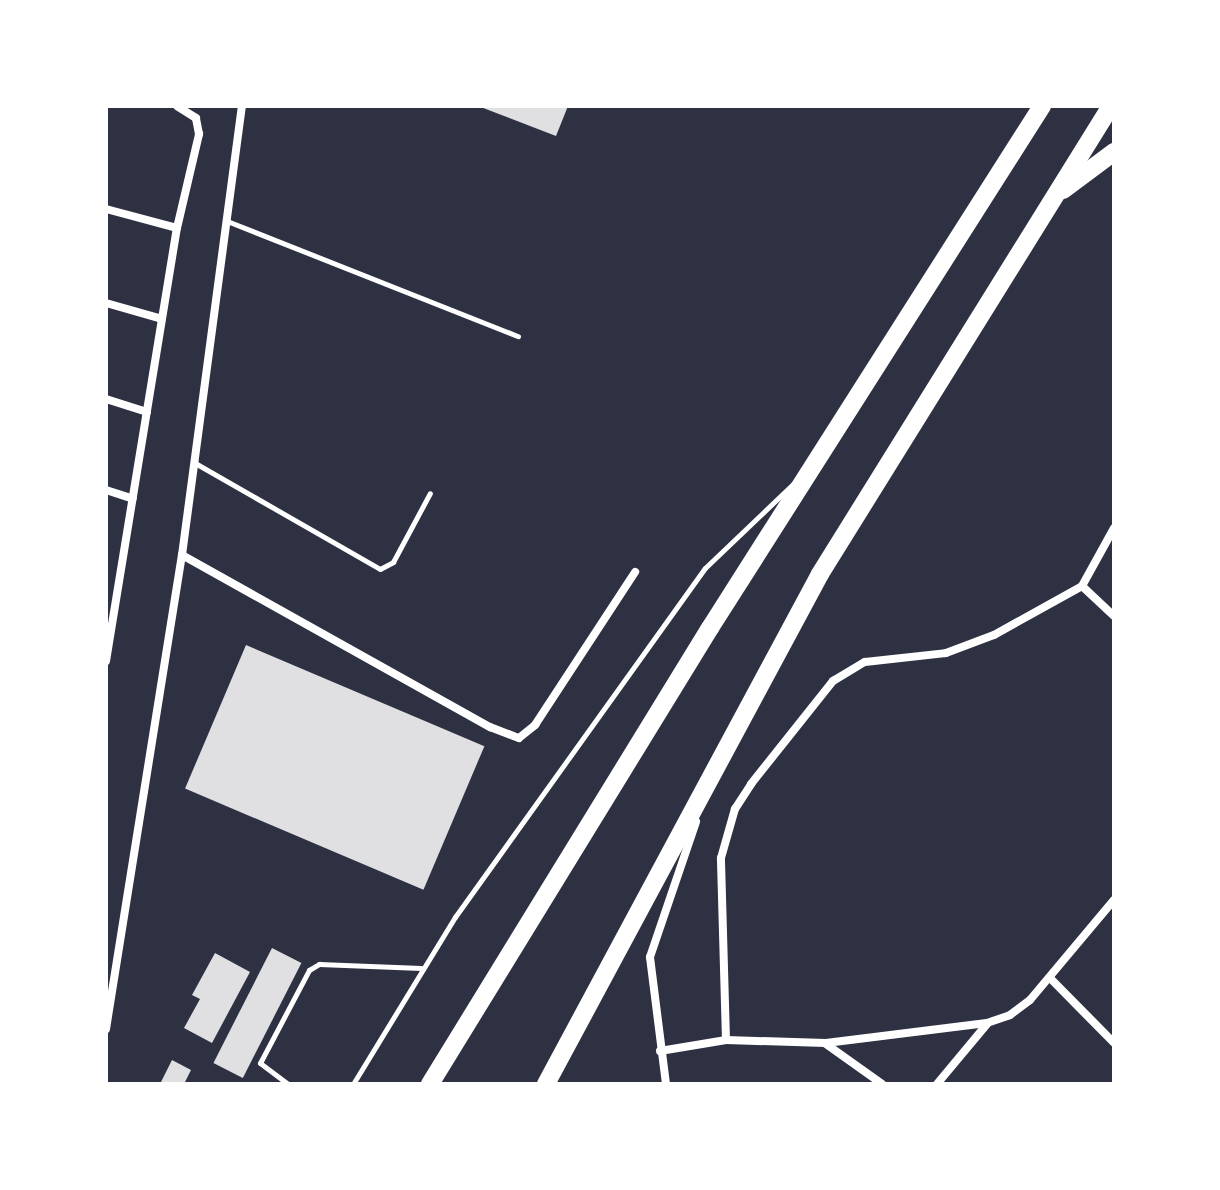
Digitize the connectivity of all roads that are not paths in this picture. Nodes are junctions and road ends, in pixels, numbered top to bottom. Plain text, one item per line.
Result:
1 (177, 106) edge
2 (242, 106) edge
3 (1042, 106) edge
4 (1111, 106) edge
5 (1114, 152) edge
6 (1052, 199) junction
7 (106, 209) edge
8 (226, 220) junction
9 (177, 228) junction
10 (106, 303) edge
11 (162, 319) junction
12 (518, 336) dead end
13 (106, 399) edge
14 (147, 412) junction
15 (195, 463) junction
16 (813, 463) junction
17 (106, 490) edge
18 (430, 493) dead end
19 (133, 499) junction
20 (1114, 528) edge
21 (182, 555) junction
22 (635, 572) dead end
23 (1082, 586) junction
24 (1114, 616) edge
25 (110, 617) edge
26 (106, 661) edge
27 (719, 762) junction
28 (1114, 900) edge
29 (106, 965) edge
30 (116, 968) junction
31 (421, 968) junction
32 (1050, 978) junction
33 (987, 1023) junction
34 (106, 1029) edge
35 (726, 1040) junction
36 (826, 1043) junction
37 (1114, 1043) edge
38 (660, 1051) junction
39 (879, 1083) edge
40 (288, 1084) edge
41 (353, 1084) edge
42 (430, 1084) edge
43 (546, 1084) edge
44 (666, 1084) edge
45 (937, 1084) edge

1 - 9 street
2 - 8 street
3 - 16 highway
4 - 6 highway
5 - 6 highway
6 - 27 highway
7 - 9 street
8 - 12 lane
8 - 15 street
9 - 11 street
10 - 11 street
11 - 14 street
13 - 14 street
14 - 19 street
15 - 18 lane
15 - 21 street
16 - 31 lane
16 - 42 highway
17 - 19 street
19 - 25 street
20 - 23 street
21 - 22 street
21 - 30 street
23 - 24 street
23 - 35 street
25 - 26 street
27 - 38 street
27 - 43 highway
28 - 32 street
29 - 30 street
30 - 34 street
31 - 40 lane
31 - 41 lane
32 - 33 street
32 - 37 street
33 - 36 street
33 - 45 street
35 - 36 street
35 - 38 street
36 - 39 street
38 - 44 street

